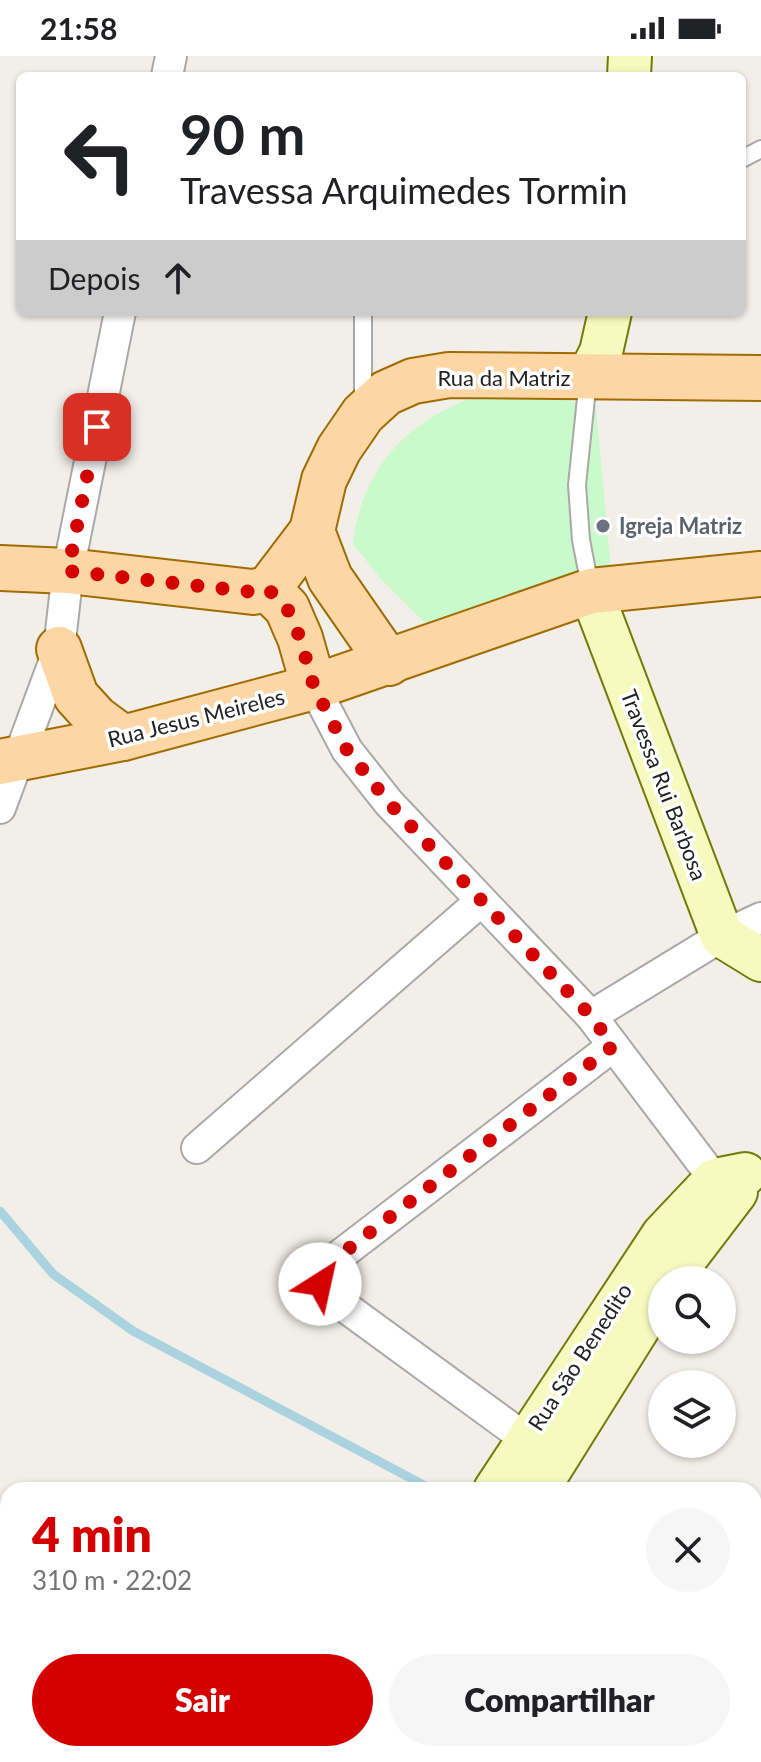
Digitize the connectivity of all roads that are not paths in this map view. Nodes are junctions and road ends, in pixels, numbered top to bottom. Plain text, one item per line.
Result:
1 (119, 316) edge
2 (363, 316) edge
3 (602, 316) edge
4 (588, 378) junction
5 (761, 378) edge
6 (363, 414) junction
7 (312, 531) junction
8 (0, 568) edge
9 (68, 571) junction
10 (761, 574) edge
11 (268, 589) junction
12 (591, 591) junction
13 (59, 649) junction
14 (389, 663) junction
15 (314, 687) junction
16 (123, 738) junction
17 (10, 760) edge
18 (0, 808) edge
19 (481, 901) junction
20 (761, 918) edge
21 (722, 936) junction
22 (761, 960) edge
23 (591, 1016) junction
24 (613, 1046) junction
25 (197, 1148) dead end
26 (738, 1178) edge
27 (678, 1266) edge
28 (648, 1310) edge
29 (540, 1462) edge
30 (508, 1482) edge

1 - 9 street
2 - 6 lane
3 - 4 street
4 - 5 main road, Rua da Matriz
4 - 6 main road, Rua da Matriz
4 - 12 lane
6 - 7 main road, Rua da Matriz
7 - 11 main road, Rua da Matriz
7 - 14 main road
8 - 9 main road
9 - 11 main road
9 - 13 street
10 - 12 main road, Rua Jesus Meireles
11 - 15 main road
12 - 14 main road, Rua Jesus Meireles
12 - 21 street, Travessa Rui Barbosa
13 - 16 main road
13 - 17 street
14 - 15 main road, Rua Jesus Meireles
15 - 16 main road, Rua Jesus Meireles
15 - 19 street
16 - 17 main road, Rua Jesus Meireles
17 - 18 street
19 - 23 street
19 - 25 street
20 - 21 street
21 - 22 street
21 - 23 street
23 - 24 street
24 - 26 street
24 - 29 street
26 - 27 street
26 - 29 street, Rua São Benedito
28 - 29 street, Rua São Benedito
29 - 30 street, Rua São Benedito

